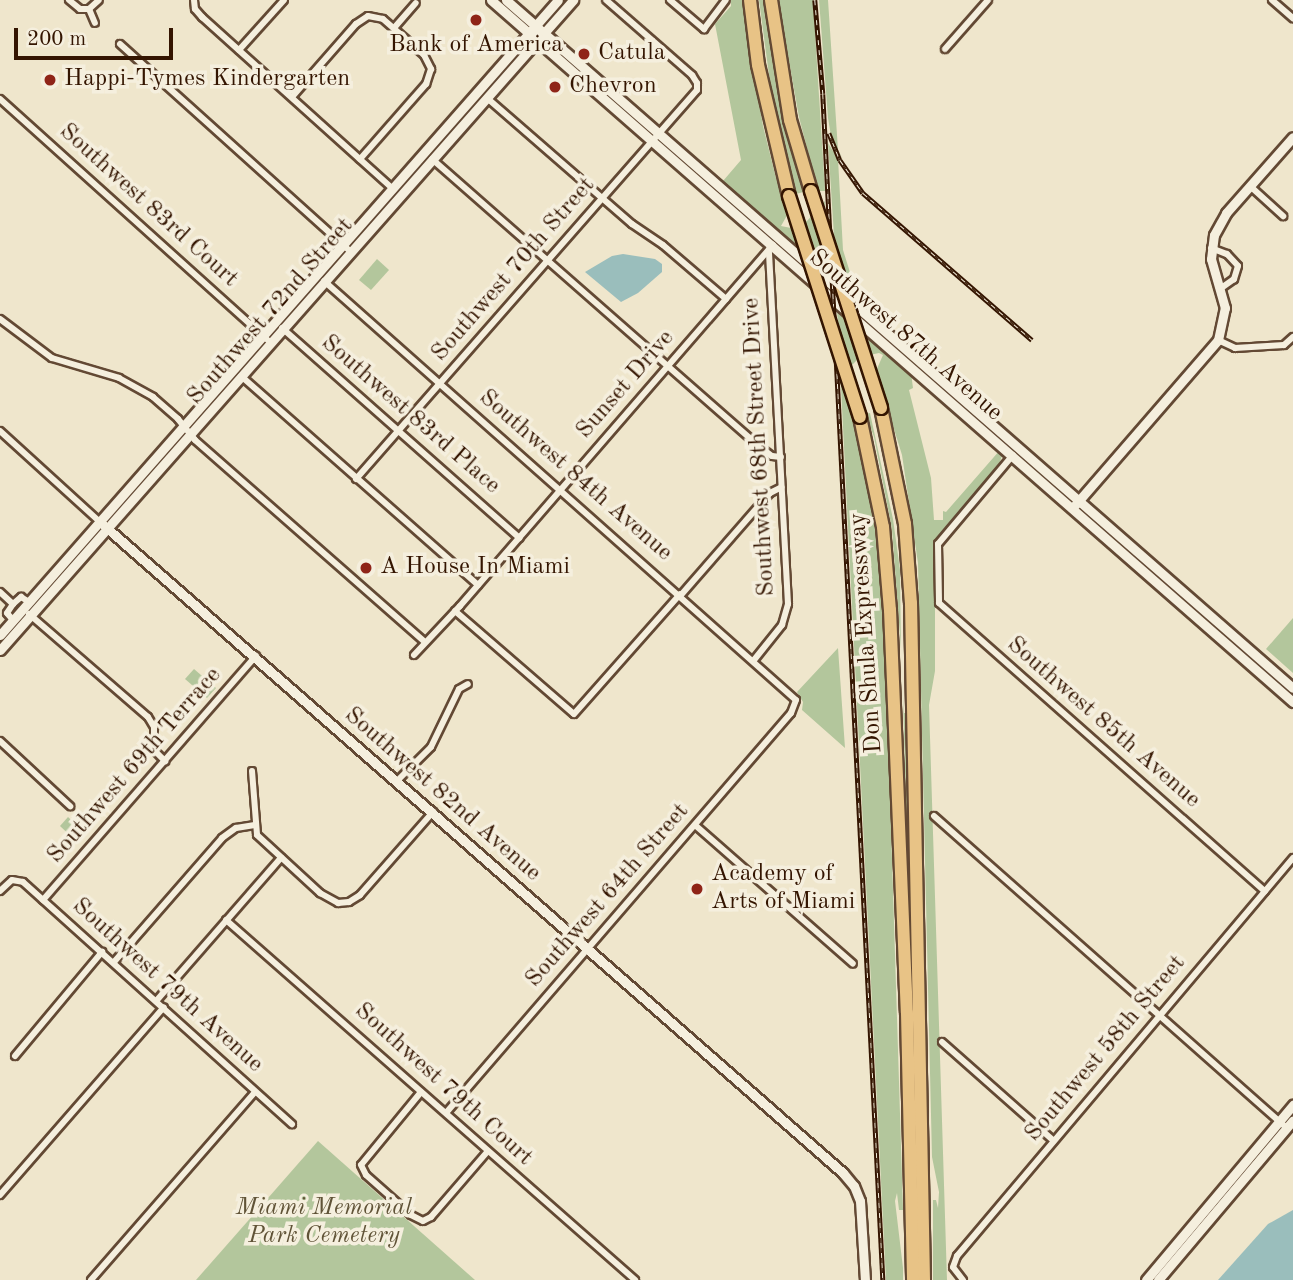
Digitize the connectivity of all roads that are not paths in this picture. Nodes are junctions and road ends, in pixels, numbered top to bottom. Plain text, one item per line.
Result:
1 (69, 0) edge
2 (99, 0) edge
3 (284, 0) edge
4 (491, 0) edge
5 (506, 0) edge
6 (558, 0) edge
7 (573, 0) edge
8 (606, 0) edge
9 (670, 0) edge
10 (726, 0) edge
11 (750, 0) edge
12 (771, 0) edge
13 (988, 0) edge
14 (1272, 0) edge
15 (194, 3) edge
16 (416, 3) dead end
17 (89, 9) junction
18 (1293, 19) edge
19 (95, 23) dead end
20 (394, 28) junction
21 (531, 30) junction
22 (539, 38) junction
23 (120, 44) dead end
24 (945, 49) dead end
25 (239, 50) junction
26 (292, 97) junction
27 (487, 98) junction
28 (0, 99) edge
29 (442, 131) junction
30 (1293, 137) edge
31 (654, 139) junction
32 (360, 159) junction
33 (432, 159) junction
34 (716, 183) junction
35 (1250, 186) junction
36 (396, 191) junction
37 (718, 197) junction
38 (602, 198) junction
39 (1283, 216) dead end
40 (347, 247) junction
41 (777, 248) junction
42 (1211, 248) junction
43 (548, 261) junction
44 (758, 263) junction
45 (771, 264) junction
46 (320, 278) junction
47 (1221, 288) junction
48 (726, 299) junction
49 (0, 319) edge
50 (279, 325) junction
51 (1293, 337) edge
52 (267, 339) junction
53 (1218, 340) junction
54 (896, 346) junction
55 (668, 366) junction
56 (237, 373) junction
57 (441, 383) junction
58 (186, 430) junction
59 (0, 431) edge
60 (398, 431) junction
61 (1016, 452) junction
62 (780, 457) junction
63 (356, 479) junction
64 (782, 487) junction
65 (561, 489) junction
66 (1076, 504) junction
67 (104, 525) junction
68 (519, 538) junction
69 (478, 585) junction
70 (0, 592) edge
71 (680, 594) junction
72 (13, 604) junction
73 (28, 609) junction
74 (455, 611) junction
75 (13, 620) junction
76 (0, 635) edge
77 (425, 642) junction
78 (0, 650) edge
79 (414, 655) dead end
80 (256, 656) junction
81 (754, 660) junction
82 (1270, 674) junction
83 (468, 684) dead end
84 (1293, 688) edge
85 (1293, 702) edge
86 (796, 703) joint
87 (0, 741) edge
88 (164, 761) junction
89 (252, 771) dead end
90 (397, 781) junction
91 (70, 806) dead end
92 (433, 812) junction
93 (934, 816) dead end
94 (255, 825) junction
95 (695, 825) junction
96 (281, 858) junction
97 (1293, 858) edge
98 (0, 891) edge
99 (1265, 891) junction
100 (43, 900) junction
101 (226, 920) junction
102 (588, 949) junction
103 (102, 952) junction
104 (114, 962) junction
105 (853, 964) dead end
106 (157, 1000) junction
107 (164, 1007) junction
108 (1159, 1016) junction
109 (942, 1042) dead end
110 (15, 1056) dead end
111 (255, 1092) junction
112 (421, 1092) junction
113 (1293, 1105) edge
114 (446, 1113) junction
115 (1286, 1123) edge
116 (292, 1124) dead end
117 (1054, 1141) junction
118 (488, 1151) junction
119 (0, 1195) edge
120 (1170, 1258) junction
121 (91, 1280) edge
122 (635, 1280) edge
123 (865, 1280) edge
124 (913, 1280) edge
125 (924, 1280) edge
126 (963, 1280) edge
127 (1146, 1280) edge
128 (1158, 1280) edge

1 - 17 street
2 - 17 street
3 - 25 street
4 - 21 main road, Southwest 87th Avenue
5 - 21 main road, Southwest 87th Avenue
6 - 21 main road, Southwest 72nd Street
7 - 22 main road, Southwest 72nd Street
8 - 31 street, Southwest 70th Street
9 - 10 street
11 - 124 highway, Don Shula Expressway, bridge
12 - 125 highway, Don Shula Expressway, bridge
13 - 24 street
14 - 18 street
15 - 25 street
16 - 20 street
17 - 19 street
20 - 26 street
20 - 32 street
21 - 22 main road, Southwest 87th Avenue
21 - 29 main road, Southwest 72nd Street
22 - 27 main road, Southwest 72nd Street
22 - 31 main road, Southwest 87th Avenue
23 - 40 street
25 - 26 street
26 - 32 street
27 - 33 main road, Southwest 72nd Street
27 - 38 street
28 - 52 street, Southwest 83rd Court
29 - 33 main road
29 - 36 main road, Southwest 72nd Street
30 - 35 main road
31 - 34 main road, Southwest 87th Avenue
31 - 37 main road, Southwest 87th Avenue
31 - 38 street, Southwest 70th Street
32 - 36 street
33 - 36 main road, Southwest 72nd Street
33 - 43 street
34 - 37 main road
34 - 41 main road, Southwest 87th Avenue
35 - 39 street
35 - 42 main road
36 - 40 main road, Southwest 72nd Street
37 - 41 main road, Southwest 87th Avenue
38 - 43 street, Southwest 70th Street
38 - 48 street
40 - 46 main road, Southwest 72nd Street
41 - 44 street, Sunset Drive
41 - 45 street, Southwest 68th Street Drive
41 - 54 main road, Southwest 87th Avenue
41 - 54 main road, Southwest 87th Avenue
42 - 47 main road
42 - 47 street
43 - 55 street
43 - 57 street, Southwest 70th Street
44 - 45 street
44 - 48 street, Sunset Drive
45 - 62 street, Southwest 68th Street Drive
46 - 50 main road, Southwest 72nd Street
46 - 57 street, Southwest 84th Avenue
47 - 53 main road
48 - 55 street, Sunset Drive
49 - 58 street
50 - 52 main road, Southwest 72nd Street
50 - 60 street, Southwest 83rd Place
51 - 53 street
52 - 56 main road, Southwest 72nd Street
53 - 66 main road
54 - 61 main road, Southwest 87th Avenue
55 - 62 street
55 - 65 street, Sunset Drive
56 - 58 main road, Southwest 72nd Street
56 - 63 street
57 - 60 street, Southwest 70th Street
57 - 65 street, Southwest 84th Avenue
58 - 67 main road, Southwest 72nd Street
58 - 77 street
59 - 67 street, Southwest 82nd Avenue
60 - 63 street, Southwest 70th Street
60 - 68 street, Southwest 83rd Place
61 - 66 main road, Southwest 87th Avenue
61 - 99 street, Southwest 85th Avenue
62 - 64 street, Southwest 68th Street Drive
63 - 69 street
64 - 71 street
64 - 81 street, Southwest 68th Street Drive
65 - 68 street, Sunset Drive
65 - 71 street, Southwest 84th Avenue
66 - 82 main road, Southwest 87th Avenue
67 - 73 main road, Southwest 72nd Street
67 - 80 main road, Southwest 82nd Avenue
68 - 69 street, Sunset Drive
69 - 74 street, Sunset Drive
70 - 72 street
71 - 74 street
71 - 81 street, Southwest 84th Avenue
72 - 73 street
72 - 75 street
73 - 75 main road, Southwest 72nd Street
73 - 78 main road, Southwest 72nd Street
73 - 88 street
74 - 77 street, Sunset Drive
75 - 76 main road, Southwest 72nd Street
77 - 79 street, Sunset Drive
80 - 88 street, Southwest 69th Terrace
80 - 90 main road, Southwest 82nd Avenue
81 - 86 street, Southwest 84th Avenue
82 - 84 main road, Southwest 87th Avenue
82 - 85 main road, Southwest 87th Avenue
83 - 90 street
86 - 95 street, Southwest 64th Street
87 - 91 street
88 - 100 street, Southwest 69th Terrace
89 - 94 street
90 - 92 main road, Southwest 82nd Avenue
92 - 96 street
92 - 102 main road, Southwest 82nd Avenue
93 - 108 street
94 - 96 street
94 - 104 street
95 - 102 street, Southwest 64th Street
95 - 105 street
96 - 101 street
97 - 99 street, Southwest 58th Street
98 - 100 street, Southwest 79th Avenue
99 - 108 street, Southwest 58th Street
100 - 103 street, Southwest 79th Avenue
101 - 106 street
101 - 112 street, Southwest 79th Court
102 - 114 street, Southwest 64th Street
102 - 123 main road, Southwest 82nd Avenue
103 - 104 street, Southwest 79th Avenue
103 - 110 street
104 - 106 street, Southwest 79th Avenue
106 - 107 street, Southwest 79th Avenue
107 - 111 street, Southwest 79th Avenue
107 - 119 street
108 - 115 street
108 - 117 street, Southwest 58th Street
109 - 117 street
111 - 116 street, Southwest 79th Avenue
111 - 121 street
112 - 114 street, Southwest 79th Court
112 - 118 street
113 - 115 main road
114 - 118 street, Southwest 79th Court
115 - 120 main road
117 - 126 street, Southwest 58th Street
118 - 122 street, Southwest 79th Court
120 - 127 main road
120 - 128 main road

